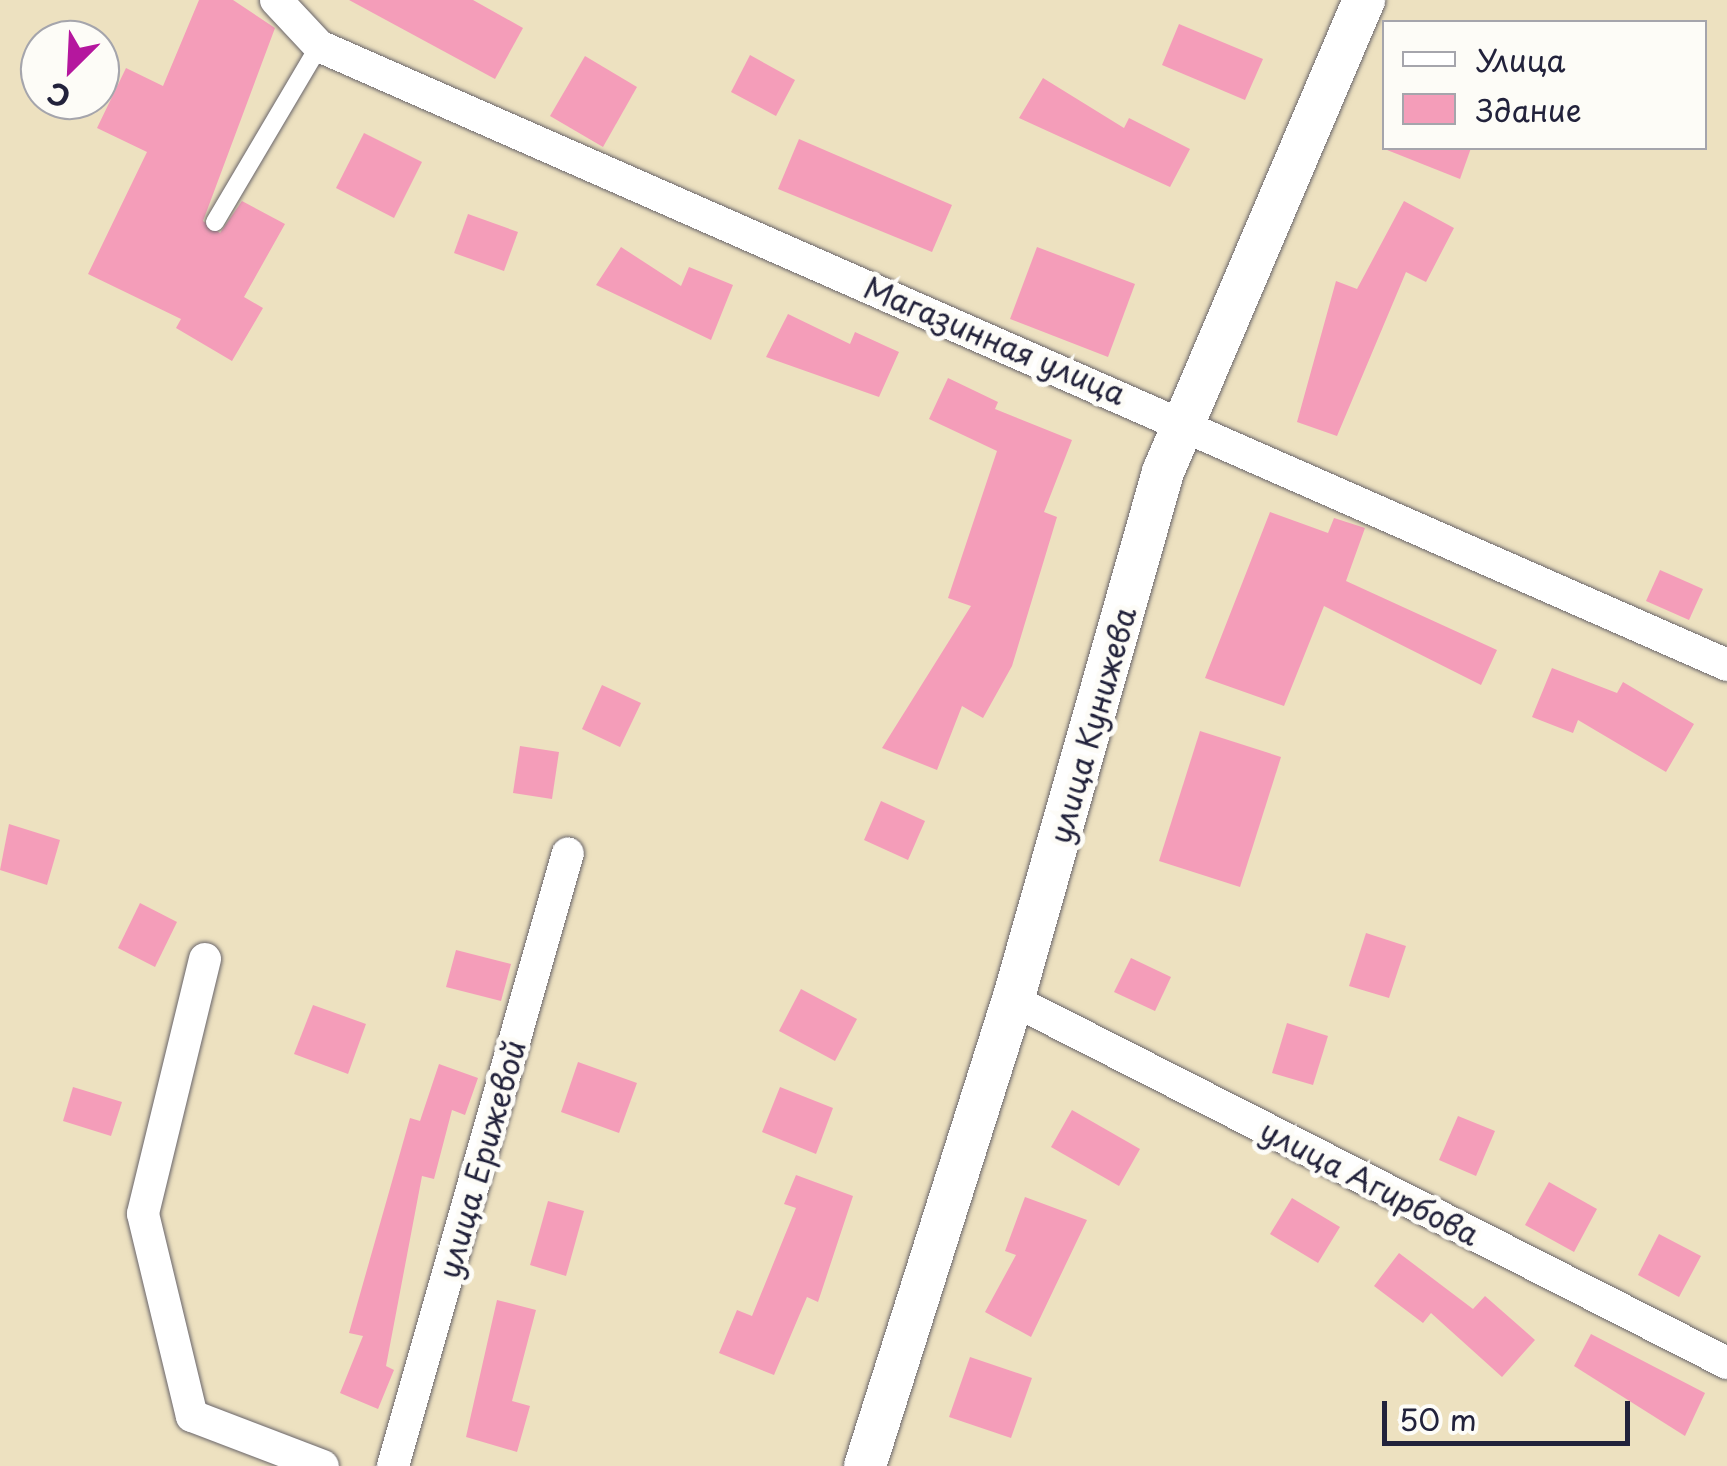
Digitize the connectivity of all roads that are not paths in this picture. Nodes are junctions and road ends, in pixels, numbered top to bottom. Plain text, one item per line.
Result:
1 (276, 0) edge
2 (1364, 0) edge
3 (318, 46) junction
4 (215, 222) dead end
5 (1184, 422) junction
6 (1727, 665) edge
7 (568, 853) dead end
8 (205, 959) dead end
9 (1013, 1000) junction
10 (1727, 1363) edge
11 (323, 1466) edge
12 (394, 1466) edge
13 (866, 1466) edge

1 - 3 street, Магазинная улица
2 - 5 street, улица Кунижева
3 - 4 lane
3 - 5 street, Магазинная улица
5 - 6 street, Магазинная улица
5 - 9 street, улица Кунижева
7 - 12 street, улица Ерижевой
8 - 11 street
9 - 10 street, улица Агирбова
9 - 13 street, улица Кунижева

